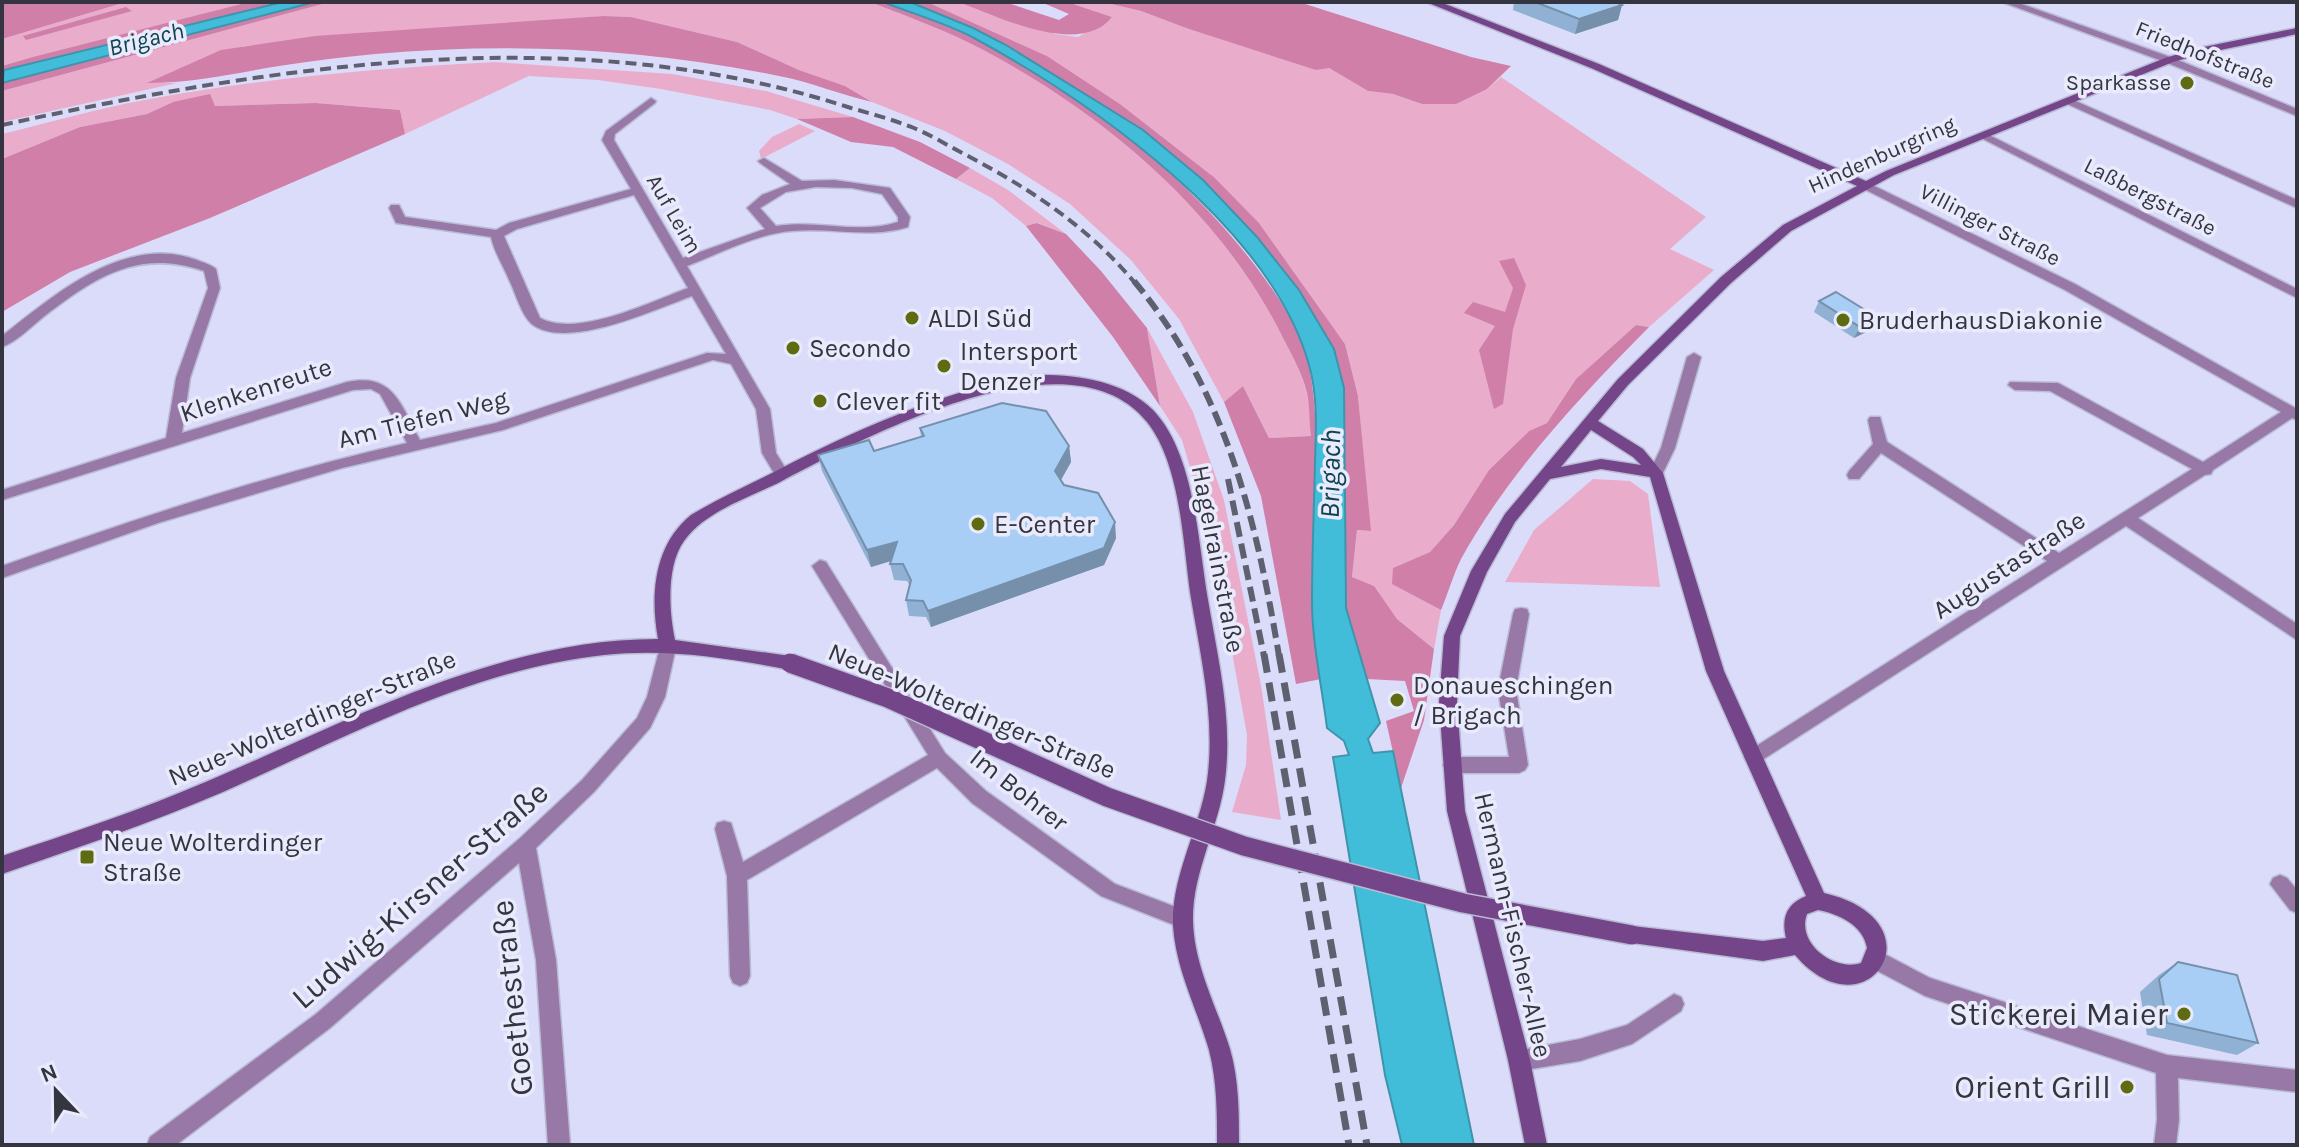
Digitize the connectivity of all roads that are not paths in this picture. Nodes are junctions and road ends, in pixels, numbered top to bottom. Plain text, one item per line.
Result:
1 (1431, 2) edge
2 (2007, 2) edge
3 (2297, 31) edge
4 (2169, 60) junction
5 (651, 101) dead end
6 (2069, 101) junction
7 (2297, 113) edge
8 (1985, 136) junction
9 (764, 161) dead end
10 (799, 184) junction
11 (1864, 185) junction
12 (637, 191) junction
13 (2297, 204) edge
14 (395, 208) dead end
15 (773, 230) junction
16 (498, 234) junction
17 (680, 264) junction
18 (695, 290) junction
19 (2297, 294) edge
20 (2, 343) edge
21 (1694, 357) dead end
22 (736, 360) junction
23 (2015, 385) dead end
24 (2294, 414) edge
25 (1875, 420) dead end
26 (1589, 422) junction
27 (173, 443) junction
28 (1880, 445) junction
29 (416, 446) junction
30 (2206, 470) junction
31 (1656, 473) junction
32 (782, 474) junction
33 (1546, 475) junction
34 (1854, 475) dead end
35 (2, 495) edge
36 (2126, 518) junction
37 (2059, 561) junction
38 (820, 566) dead end
39 (2, 572) edge
40 (1521, 614) dead end
41 (2297, 633) edge
42 (668, 647) junction
43 (1753, 757) junction
44 (939, 758) junction
45 (1452, 765) junction
46 (724, 829) dead end
47 (526, 845) junction
48 (2, 865) edge
49 (737, 876) junction
50 (2280, 884) dead end
51 (1818, 901) junction
52 (2297, 904) edge
53 (1182, 919) junction
54 (1799, 945) junction
55 (1875, 959) junction
56 (740, 976) dead end
57 (1674, 1004) dead end
58 (1519, 1060) junction
59 (2167, 1066) junction
60 (2297, 1081) edge
61 (158, 1145) edge
62 (559, 1145) edge
63 (1228, 1145) edge
64 (1536, 1145) edge
65 (2165, 1145) edge

1 - 11 main road, Villinger Straße
2 - 4 street, Friedhofstraße
3 - 4 main road, Hindenburgring
4 - 6 main road, Hindenburgring
4 - 7 street, Friedhofstraße
5 - 12 street, Auf Leim
6 - 8 main road, Hindenburgring
6 - 13 street
8 - 11 main road, Hindenburgring
8 - 19 street, Laßbergstraße
9 - 10 street
10 - 15 street
10 - 15 street
11 - 24 street, Villinger Straße
11 - 26 main road, Hindenburgring
12 - 16 street
12 - 17 street, Auf Leim
14 - 16 street
15 - 17 street
16 - 18 street
17 - 18 street, Auf Leim
18 - 22 street, Auf Leim
20 - 27 street, Klenkenreute
21 - 31 street
22 - 29 street, Am Tiefen Weg
22 - 32 street
23 - 30 street
24 - 30 street, Augustastraße
25 - 28 street
26 - 31 main road
26 - 33 main road, Hermann-Fischer-Allee
27 - 29 street, Klenkenreute
27 - 35 street, Klenkenreute
28 - 34 street
28 - 37 street
29 - 39 street, Am Tiefen Weg
30 - 36 street, Augustastraße
31 - 33 main road
31 - 43 main road
32 - 42 main road, Hagelrainstraße
32 - 53 main road, Hagelrainstraße
33 - 45 main road, Hermann-Fischer-Allee
36 - 37 street, Augustastraße
36 - 41 street
37 - 43 street, Augustastraße
38 - 44 street, Im Bohrer
40 - 45 street
42 - 47 street, Ludwig-Kirsner-Straße
42 - 48 main road, Neue-Wolterdinger-Straße
42 - 54 main road, Neue-Wolterdinger-Straße, bridge
43 - 51 main road
44 - 49 street
44 - 53 street, Im Bohrer
45 - 58 main road, Hermann-Fischer-Allee
46 - 49 street
47 - 61 street, Ludwig-Kirsner-Straße
47 - 62 street, Goethestraße
49 - 56 street
50 - 52 street
51 - 54 main road
51 - 55 main road
53 - 63 main road, Hagelrainstraße
54 - 55 main road
55 - 59 street
57 - 58 street
58 - 64 main road, Hermann-Fischer-Allee
59 - 60 street
59 - 65 street

